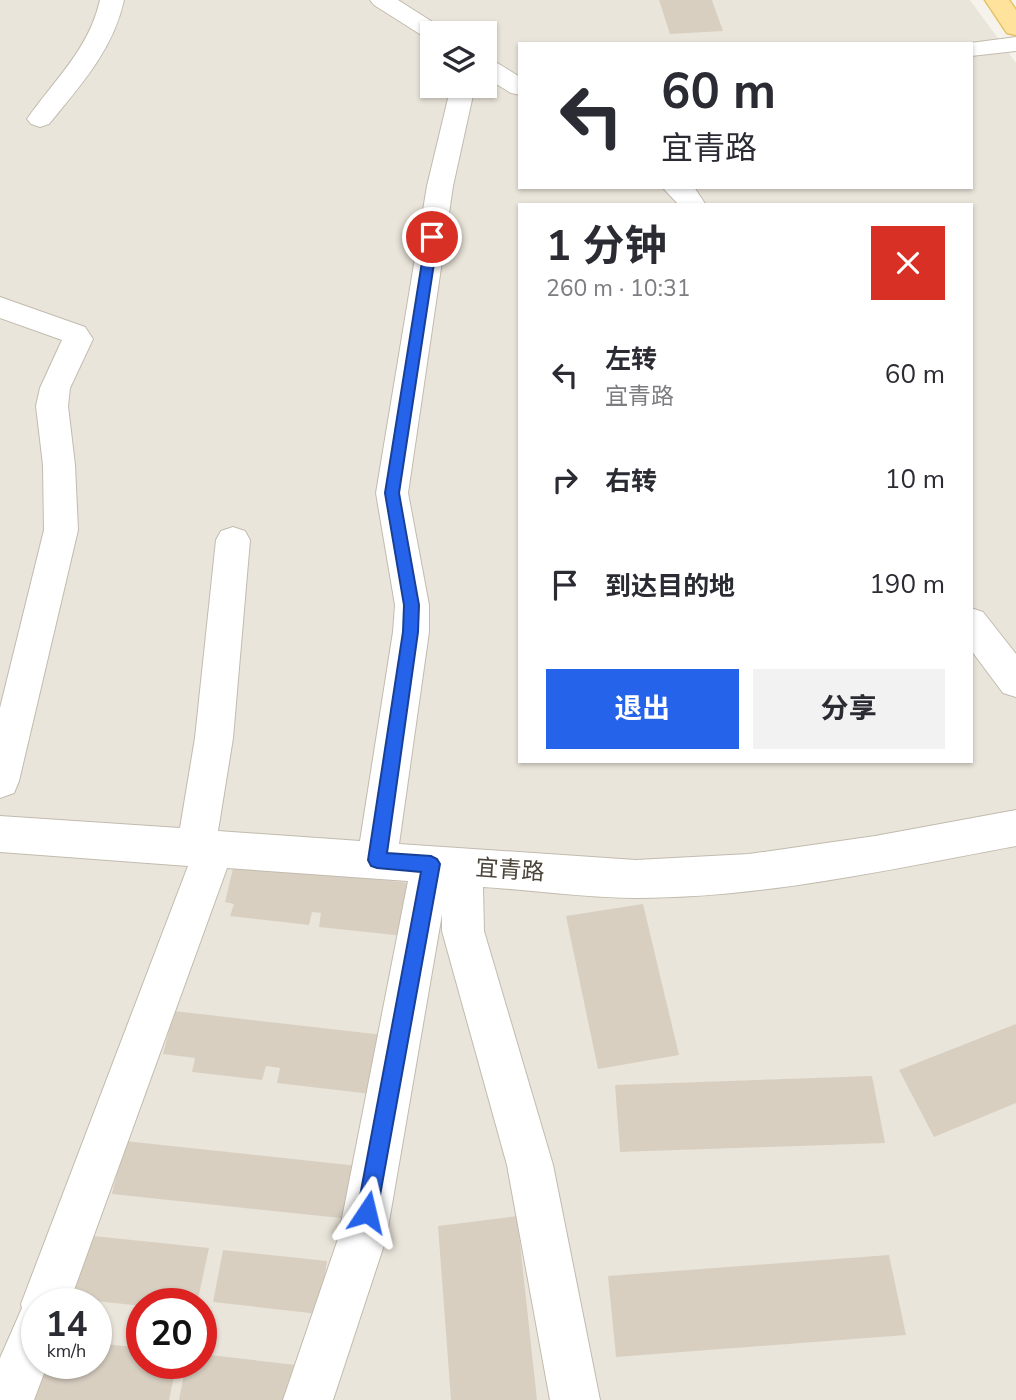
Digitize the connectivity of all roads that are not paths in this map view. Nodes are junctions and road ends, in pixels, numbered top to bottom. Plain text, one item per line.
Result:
1 (112, 0) edge
2 (382, 0) edge
3 (997, 0) edge
4 (420, 24) edge
5 (1016, 28) edge
6 (1016, 44) edge
7 (973, 49) edge
8 (497, 74) edge
9 (497, 86) edge
10 (518, 87) edge
11 (518, 88) edge
12 (460, 98) edge
13 (40, 119) dead end
14 (678, 189) edge
15 (692, 203) edge
16 (0, 307) edge
17 (233, 540) dead end
18 (973, 625) edge
19 (1016, 682) edge
20 (0, 781) edge
21 (1016, 828) edge
22 (0, 834) edge
23 (205, 848) junction
24 (377, 860) junction
25 (446, 865) junction
26 (51, 1288) edge
27 (21, 1368) edge
28 (9, 1400) edge
29 (308, 1400) edge
30 (575, 1400) edge

1 - 13 street
2 - 4 street
3 - 5 main road
6 - 7 street
8 - 10 street
9 - 11 street
12 - 24 street
14 - 15 street
16 - 20 street
17 - 23 street
18 - 19 street
21 - 25 street, 宜青路
22 - 23 street, 宜青路
23 - 24 street, 宜青路
23 - 26 street
24 - 25 street, 宜青路
25 - 29 street
25 - 30 street
27 - 28 street

